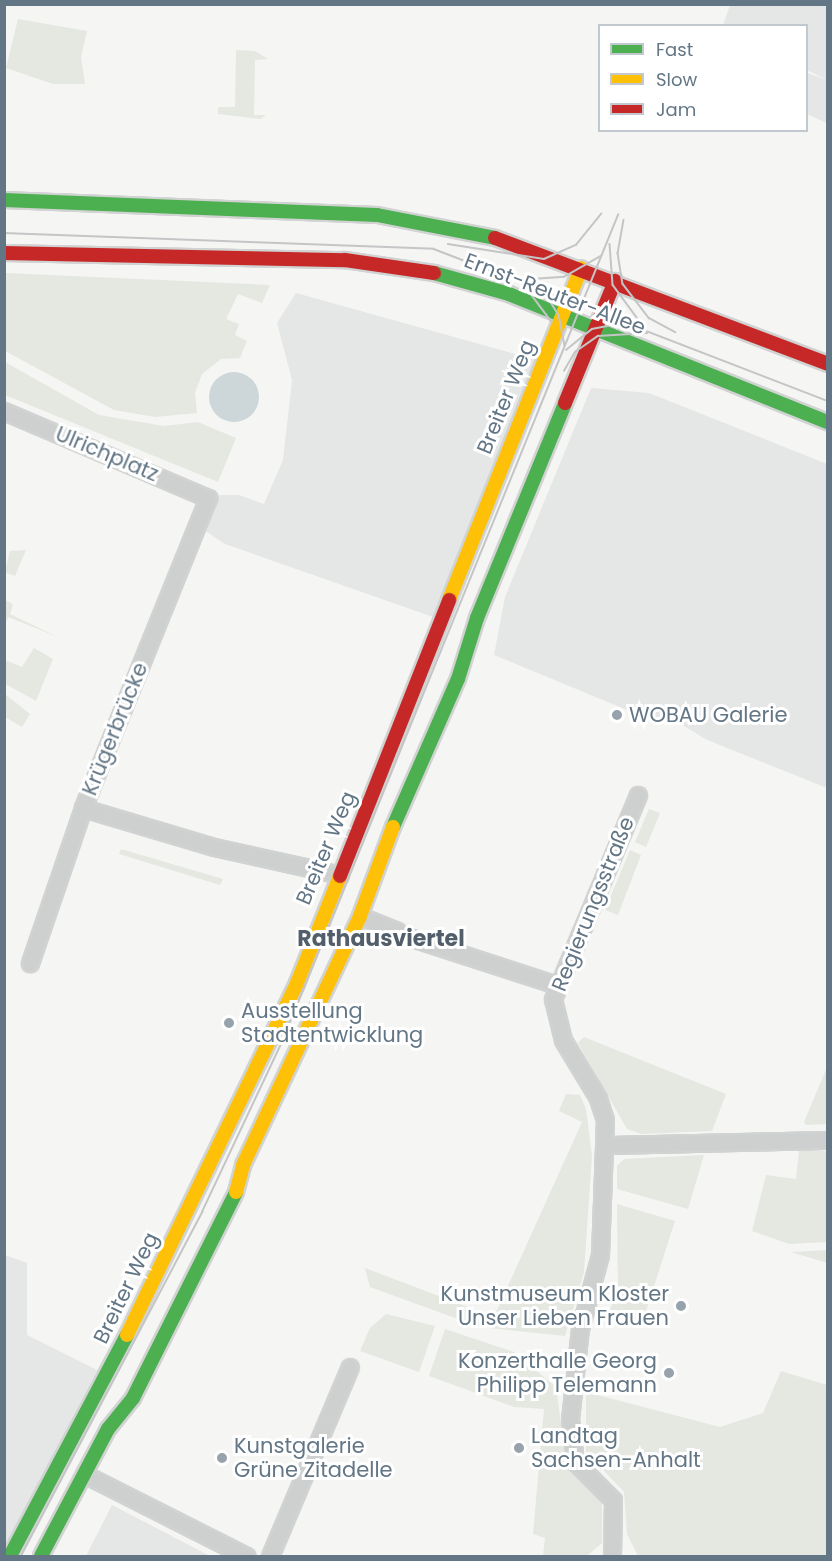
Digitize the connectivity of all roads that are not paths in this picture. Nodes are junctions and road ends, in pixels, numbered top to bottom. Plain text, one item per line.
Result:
1 (4, 200) edge
2 (4, 253) edge
3 (580, 268) junction
4 (615, 281) junction
5 (561, 316) junction
6 (594, 330) junction
7 (828, 364) edge
8 (4, 411) edge
9 (828, 422) edge
10 (208, 498) joint
11 (638, 795) dead end
12 (83, 808) junction
13 (340, 875) junction
14 (360, 916) junction
15 (30, 963) dead end
16 (556, 985) junction
17 (828, 1140) edge
18 (606, 1145) junction
19 (350, 1367) dead end
20 (84, 1474) junction
21 (10, 1557) edge
22 (41, 1557) edge
23 (246, 1557) edge
24 (270, 1557) edge
25 (612, 1557) edge

1 - 3 street, Ernst-Reuter-Allee
2 - 5 street, Ernst-Reuter-Allee
3 - 4 street, Ernst-Reuter-Allee
3 - 5 street, Breiter Weg
4 - 6 street
4 - 7 street, Ernst-Reuter-Allee
5 - 6 street, Ernst-Reuter-Allee
5 - 13 street, Breiter Weg
6 - 9 street, Ernst-Reuter-Allee
6 - 14 street
8 - 10 street, Ulrichplatz
10 - 12 street, Krügerbrücke
11 - 16 street, Regierungsstraße
12 - 13 street
12 - 15 street, Krügerbrücke
13 - 21 street, Breiter Weg
14 - 16 street
14 - 20 street
16 - 18 street, Regierungsstraße
17 - 18 street
18 - 25 street, Regierungsstraße
19 - 24 street
20 - 22 street
20 - 23 street

